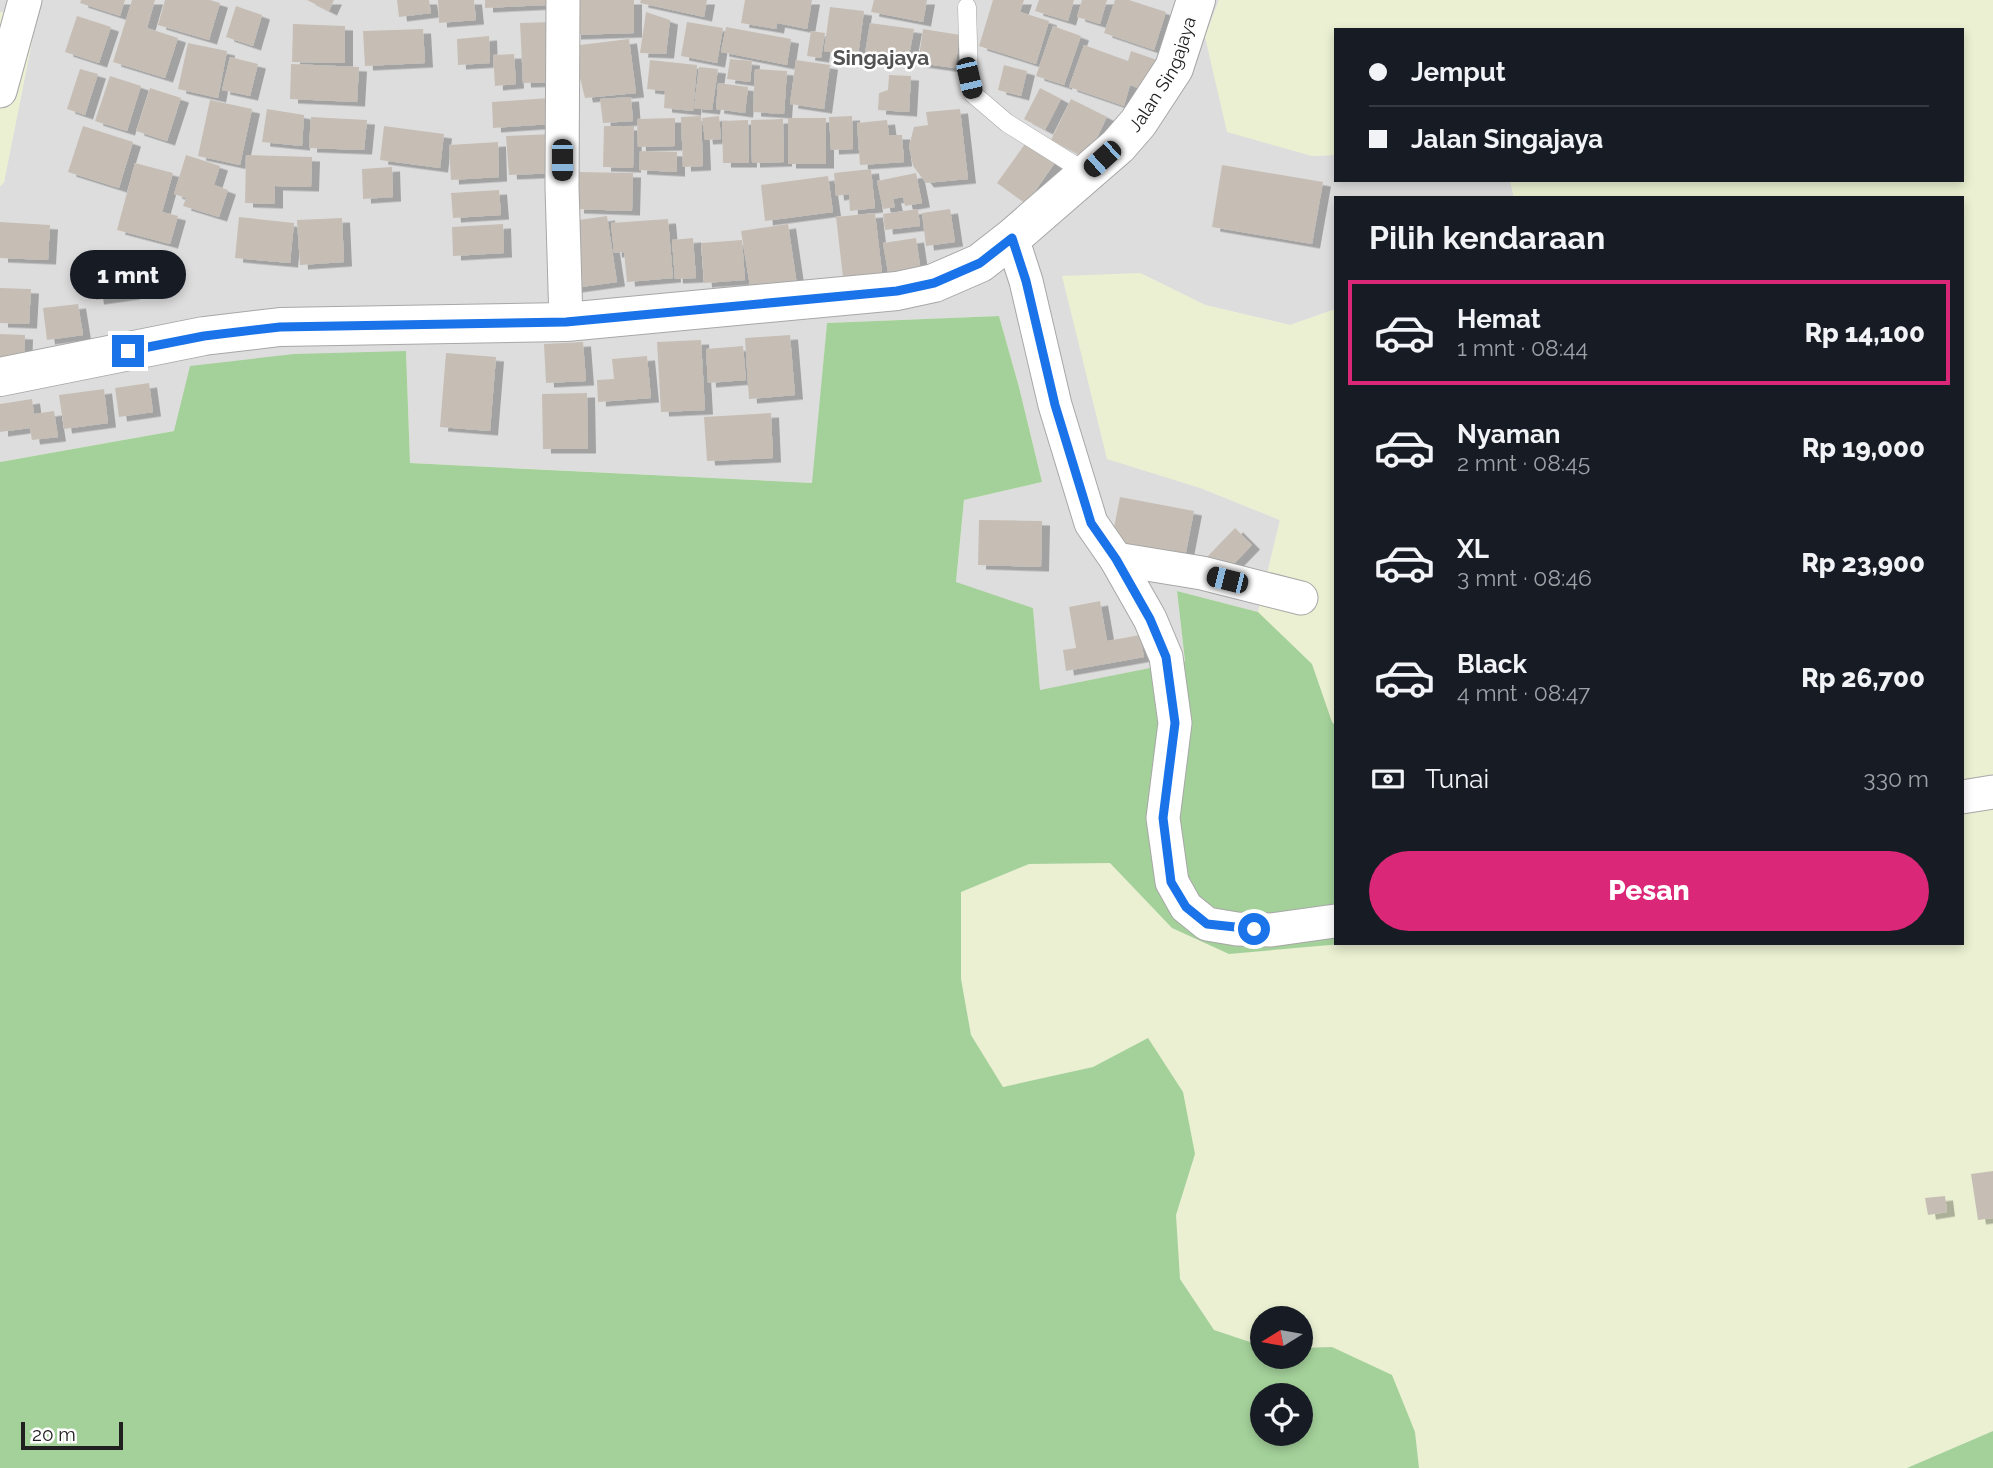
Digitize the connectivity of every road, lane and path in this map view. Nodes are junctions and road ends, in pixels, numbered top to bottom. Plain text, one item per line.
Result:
1 (25, 0) edge
2 (563, 0) edge
3 (1196, 0) edge
4 (967, 7) dead end
5 (0, 91) edge
6 (1087, 173) junction
7 (1012, 238) junction
8 (566, 322) junction
9 (0, 377) edge
10 (1116, 559) junction
11 (1301, 598) dead end
12 (1993, 792) edge
13 (1964, 797) edge
14 (1334, 921) edge

1 - 5 street
2 - 8 street
3 - 6 street, Jalan Singajaya
4 - 6 lane
6 - 7 street, Jalan Singajaya
7 - 8 street, Jalan Singajaya
7 - 10 street
8 - 9 street, Jalan Singajaya
10 - 11 street
10 - 14 street
12 - 13 street

